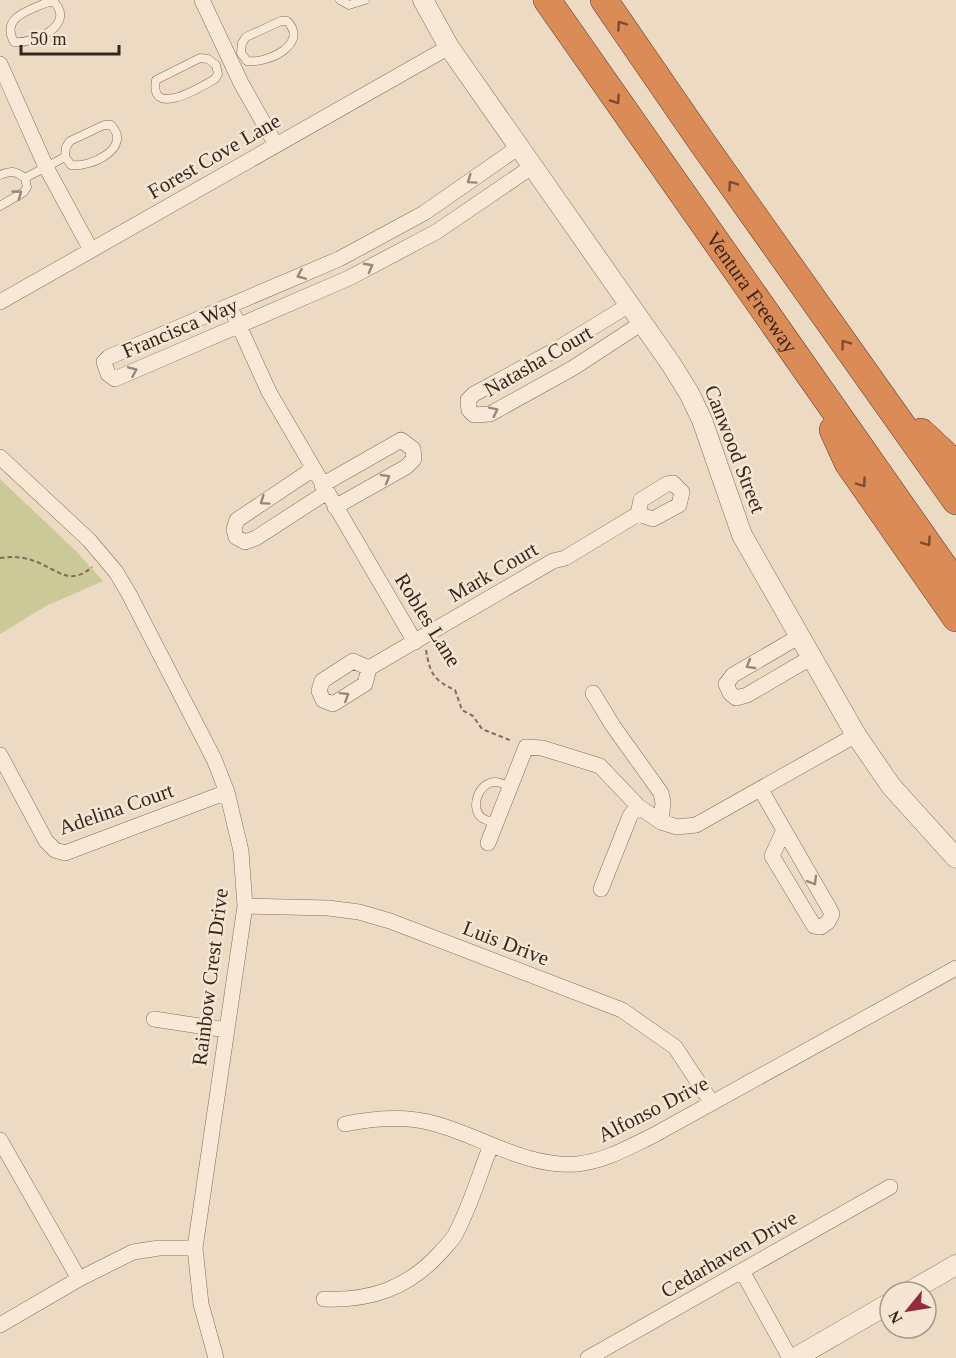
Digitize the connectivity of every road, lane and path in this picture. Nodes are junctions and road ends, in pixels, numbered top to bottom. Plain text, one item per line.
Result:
1 (202, 0) edge
2 (340, 0) edge
3 (365, 0) edge
4 (423, 0) edge
5 (547, 0) edge
6 (604, 0) edge
7 (9, 34) junction
8 (0, 37) edge
9 (449, 47) junction
10 (229, 59) junction
11 (0, 64) edge
12 (276, 145) junction
13 (519, 147) junction
14 (65, 157) junction
15 (533, 166) junction
16 (46, 167) junction
17 (0, 176) edge
18 (25, 177) junction
19 (0, 206) edge
20 (424, 213) junction
21 (436, 232) junction
22 (91, 250) junction
23 (339, 259) junction
24 (349, 278) junction
25 (0, 302) edge
26 (629, 305) junction
27 (230, 306) junction
28 (642, 323) junction
29 (239, 326) junction
30 (533, 361) junction
31 (808, 374) junction
32 (546, 383) junction
33 (879, 392) junction
34 (0, 457) edge
35 (956, 467) edge
36 (313, 469) junction
37 (325, 488) junction
38 (956, 501) edge
39 (335, 507) junction
40 (638, 514) dead end
41 (103, 557) junction
42 (0, 558) edge
43 (956, 584) edge
44 (956, 618) edge
45 (800, 636) junction
46 (415, 642) junction
47 (812, 657) junction
48 (369, 668) dead end
49 (593, 693) dead end
50 (856, 735) junction
51 (526, 747) junction
52 (0, 755) edge
53 (510, 787) junction
54 (761, 790) junction
55 (227, 792) junction
56 (638, 806) junction
57 (661, 822) junction
58 (495, 824) junction
59 (784, 830) junction
60 (488, 843) dead end
61 (956, 858) edge
62 (601, 889) dead end
63 (245, 906) junction
64 (956, 968) edge
65 (153, 1019) dead end
66 (226, 1030) junction
67 (712, 1103) junction
68 (345, 1124) dead end
69 (0, 1140) edge
70 (491, 1145) junction
71 (890, 1187) dead end
72 (195, 1248) junction
73 (956, 1265) edge
74 (742, 1271) junction
75 (79, 1279) junction
76 (930, 1280) edge
77 (324, 1299) dead end
78 (878, 1310) edge
79 (0, 1325) edge
80 (216, 1358) edge
81 (588, 1358) edge
82 (790, 1358) edge
83 (795, 1358) edge

1 - 10 street
2 - 3 lane
4 - 9 street, Canwood Street
5 -> 31 highway, Ventura Freeway
33 -> 6 highway
7 - 7 lane
7 - 8 lane
9 - 12 street, Forest Cove Lane
9 - 13 street, Canwood Street
10 - 10 lane
10 - 10 lane
10 - 12 street
11 - 16 street
12 - 22 street, Forest Cove Lane
13 - 15 street, Canwood Street
13 -> 20 street, Francisca Way
14 - 14 lane
14 - 16 lane
15 - 21 street, Francisca Way
15 - 26 street, Canwood Street
16 - 18 lane
16 - 22 street
17 - 18 lane
19 -> 18 lane
20 - 21 street
20 - 23 street, Francisca Way
24 -> 21 street, Francisca Way
22 - 25 street, Forest Cove Lane
23 - 24 street
23 -> 27 street, Francisca Way
24 - 29 street, Francisca Way
26 - 28 street, Canwood Street
26 - 30 street, Natasha Court
27 - 29 street, Robles Lane
27 -> 29 street, Francisca Way
28 - 32 street, Natasha Court
28 - 45 street, Canwood Street
29 - 36 street, Robles Lane
30 - 32 street
30 -> 32 street, Natasha Court
31 -> 43 highway, Ventura Freeway
31 -> 44 highway
33 - 35 highway
33 - 38 highway
34 - 41 street, Rainbow Crest Drive
36 - 37 street, Robles Lane
36 -> 37 street
37 - 39 street, Robles Lane
39 -> 37 street
39 - 46 street, Robles Lane
40 - 46 street, Mark Court
41 - 42 path
41 - 55 street, Rainbow Crest Drive
45 - 47 street, Canwood Street
45 -> 47 street
46 - 48 street, Mark Court
46 - 51 path, Robles Lane
47 - 50 street, Canwood Street
49 - 57 street
50 - 54 street
50 - 61 street, Canwood Street
51 - 53 street
51 - 56 street
52 - 55 street, Adelina Court
53 - 58 street
53 - 58 lane
54 - 57 street
54 - 59 street
55 - 63 street, Rainbow Crest Drive
56 - 57 street
56 - 62 street
58 - 60 street
59 -> 59 street
63 - 66 street, Rainbow Crest Drive
63 - 67 street, Luis Drive
64 - 67 street, Alfonso Drive
65 - 66 street
66 - 72 street, Rainbow Crest Drive
67 - 70 street, Alfonso Drive
68 - 70 street, Alfonso Drive
69 - 75 street
70 - 77 street
71 - 74 street, Cedarhaven Drive
72 - 75 street
72 - 80 street, Rainbow Crest Drive
73 - 76 street
74 - 81 street, Cedarhaven Drive
74 - 82 street
75 - 79 street
78 - 83 street

